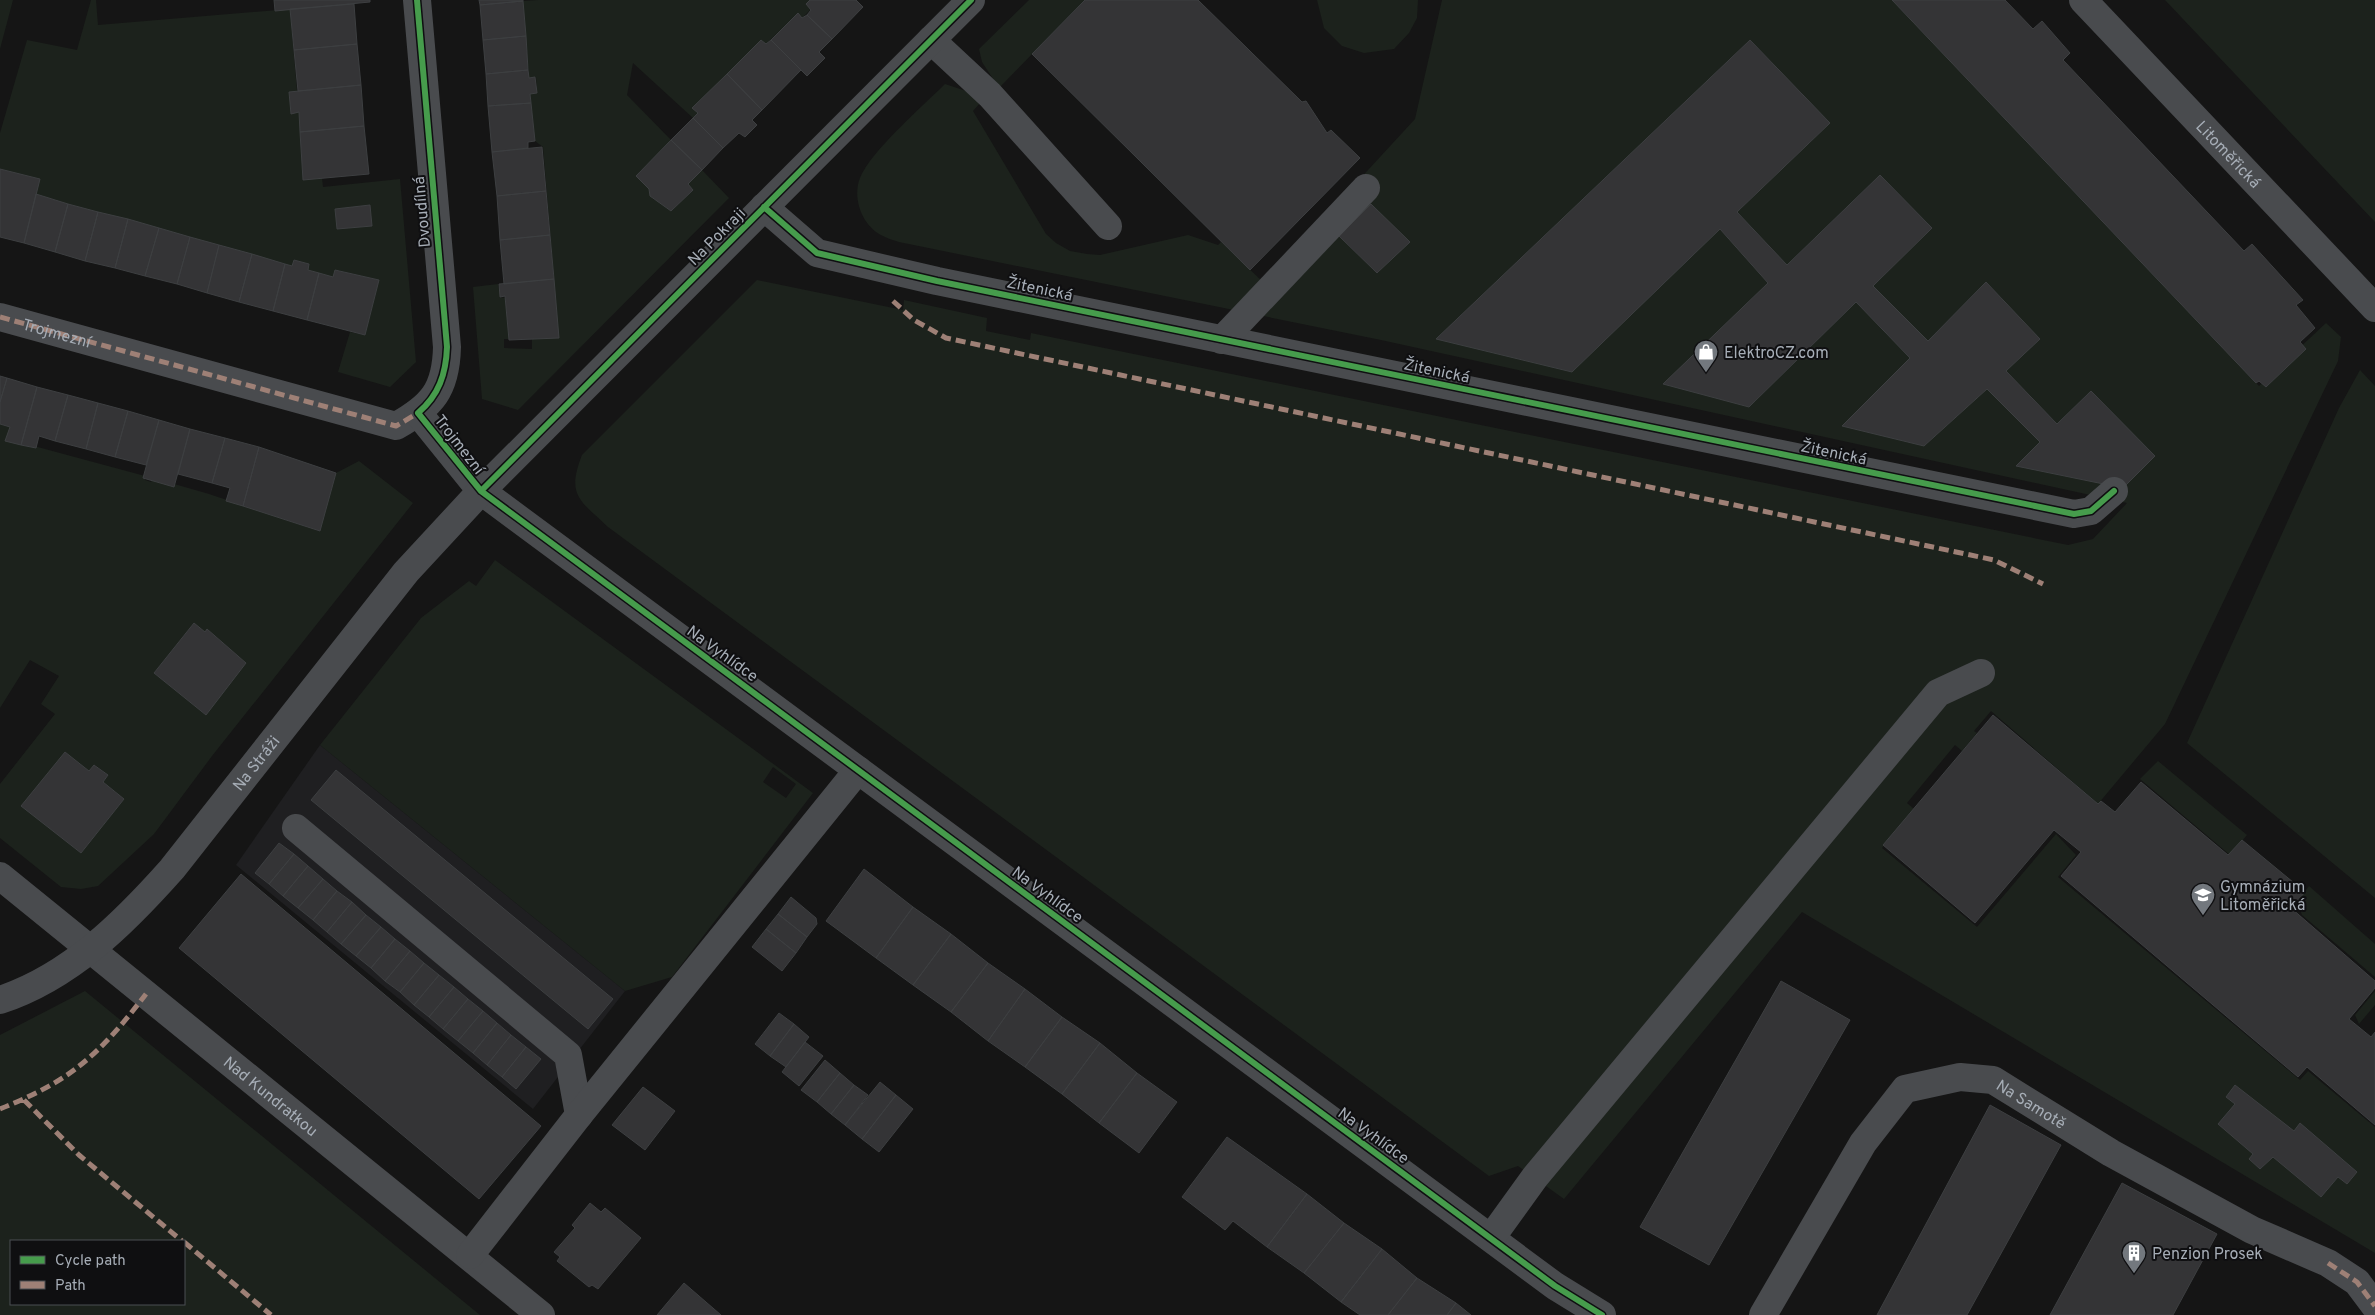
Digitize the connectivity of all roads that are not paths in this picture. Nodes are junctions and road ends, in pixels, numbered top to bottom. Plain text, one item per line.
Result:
1 (417, 0) edge
2 (971, 0) edge
3 (2083, 0) edge
4 (932, 40) junction
5 (1366, 188) dead end
6 (764, 207) junction
7 (1108, 226) dead end
8 (2375, 308) edge
9 (0, 316) edge
10 (1222, 340) junction
11 (418, 413) junction
12 (481, 491) junction
13 (2114, 491) dead end
14 (1981, 673) dead end
15 (858, 770) junction
16 (296, 828) dead end
17 (0, 876) edge
18 (92, 949) junction
19 (0, 1000) edge
20 (579, 1115) junction
21 (1491, 1238) junction
22 (470, 1255) junction
23 (2375, 1306) edge
24 (542, 1315) edge
25 (1602, 1315) edge
26 (1764, 1315) edge

1 - 11 street, Dvoudílná
2 - 4 street, Na Pokraji
3 - 8 street, Litoměřická
4 - 6 street, Na Pokraji
4 - 7 street
5 - 10 street
6 - 10 street, Žitenická
6 - 12 street, Na Pokraji
9 - 11 street, Trojmezní
10 - 13 street, Žitenická
11 - 12 street, Trojmezní
12 - 15 street, Na Vyhlídce
12 - 18 street, Na Stráži
14 - 21 street
15 - 20 street
15 - 21 street, Na Vyhlídce
16 - 20 street
17 - 18 street, Nad Kundratkou
18 - 19 street, Na Stráži
18 - 22 street, Nad Kundratkou
20 - 22 street
21 - 25 street, Na Vyhlídce
22 - 24 street, Nad Kundratkou
23 - 26 street, Na Samotě

